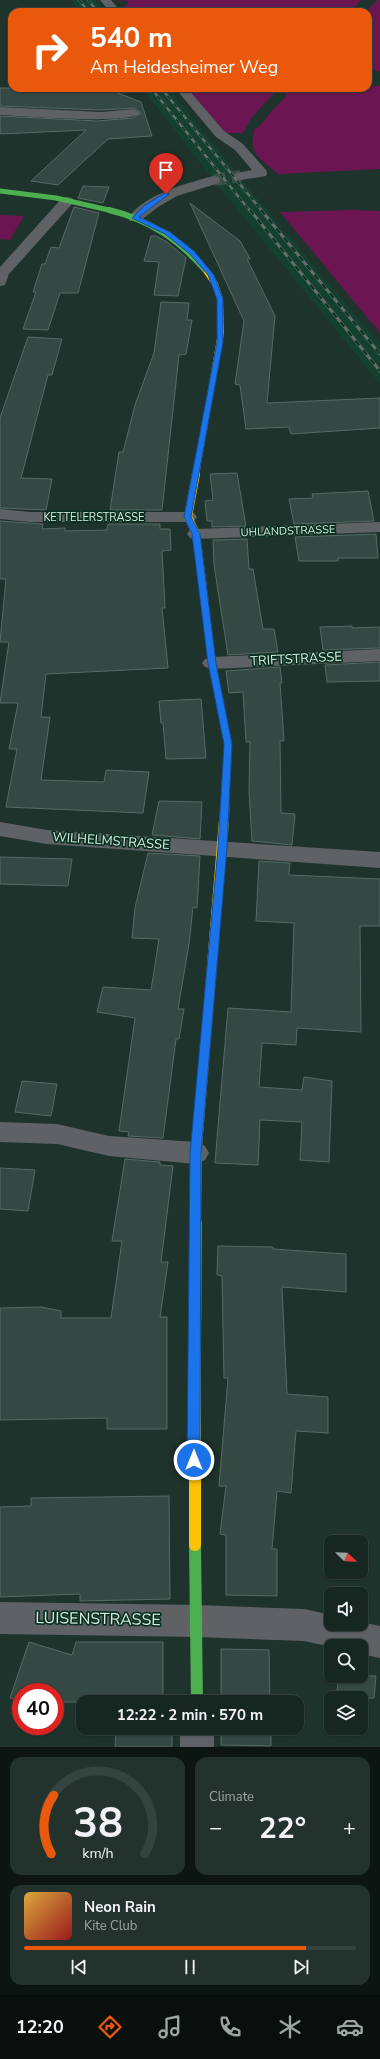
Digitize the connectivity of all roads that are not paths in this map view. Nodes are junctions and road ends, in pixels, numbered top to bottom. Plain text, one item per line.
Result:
1 (105, 0) edge
2 (112, 8) edge
3 (184, 92) edge
4 (0, 111) edge
5 (134, 114) dead end
6 (241, 176) tunnel mouth
7 (214, 180) tunnel mouth
8 (0, 191) edge
9 (67, 202) junction
10 (135, 218) junction
11 (0, 282) edge
12 (0, 514) edge
13 (188, 517) junction
14 (380, 527) edge
15 (196, 534) junction
16 (380, 655) edge
17 (212, 663) junction
18 (0, 829) edge
19 (222, 848) junction
20 (380, 860) edge
21 (0, 1132) edge
22 (196, 1153) junction
23 (0, 1618) edge
24 (197, 1621) junction
25 (380, 1642) edge
26 (197, 1695) edge
27 (197, 1735) edge
28 (197, 1747) edge

1 - 2 street
3 - 6 street
4 - 5 street
7 - 10 street
8 - 9 street
9 - 10 street
9 - 11 street
10 - 13 street
12 - 13 street, KETTELERSTRASSE
13 - 15 street
14 - 15 street, UHLANDSTRASSE
15 - 17 street
16 - 17 street, TRIFTSTRASSE
17 - 19 street
18 - 19 street, WILHELMSTRASSE
19 - 20 street, WILHELMSTRASSE
19 - 22 street
21 - 22 street
22 - 24 street
23 - 24 street, LUISENSTRASSE
24 - 25 street, LUISENSTRASSE
24 - 26 street
27 - 28 street

